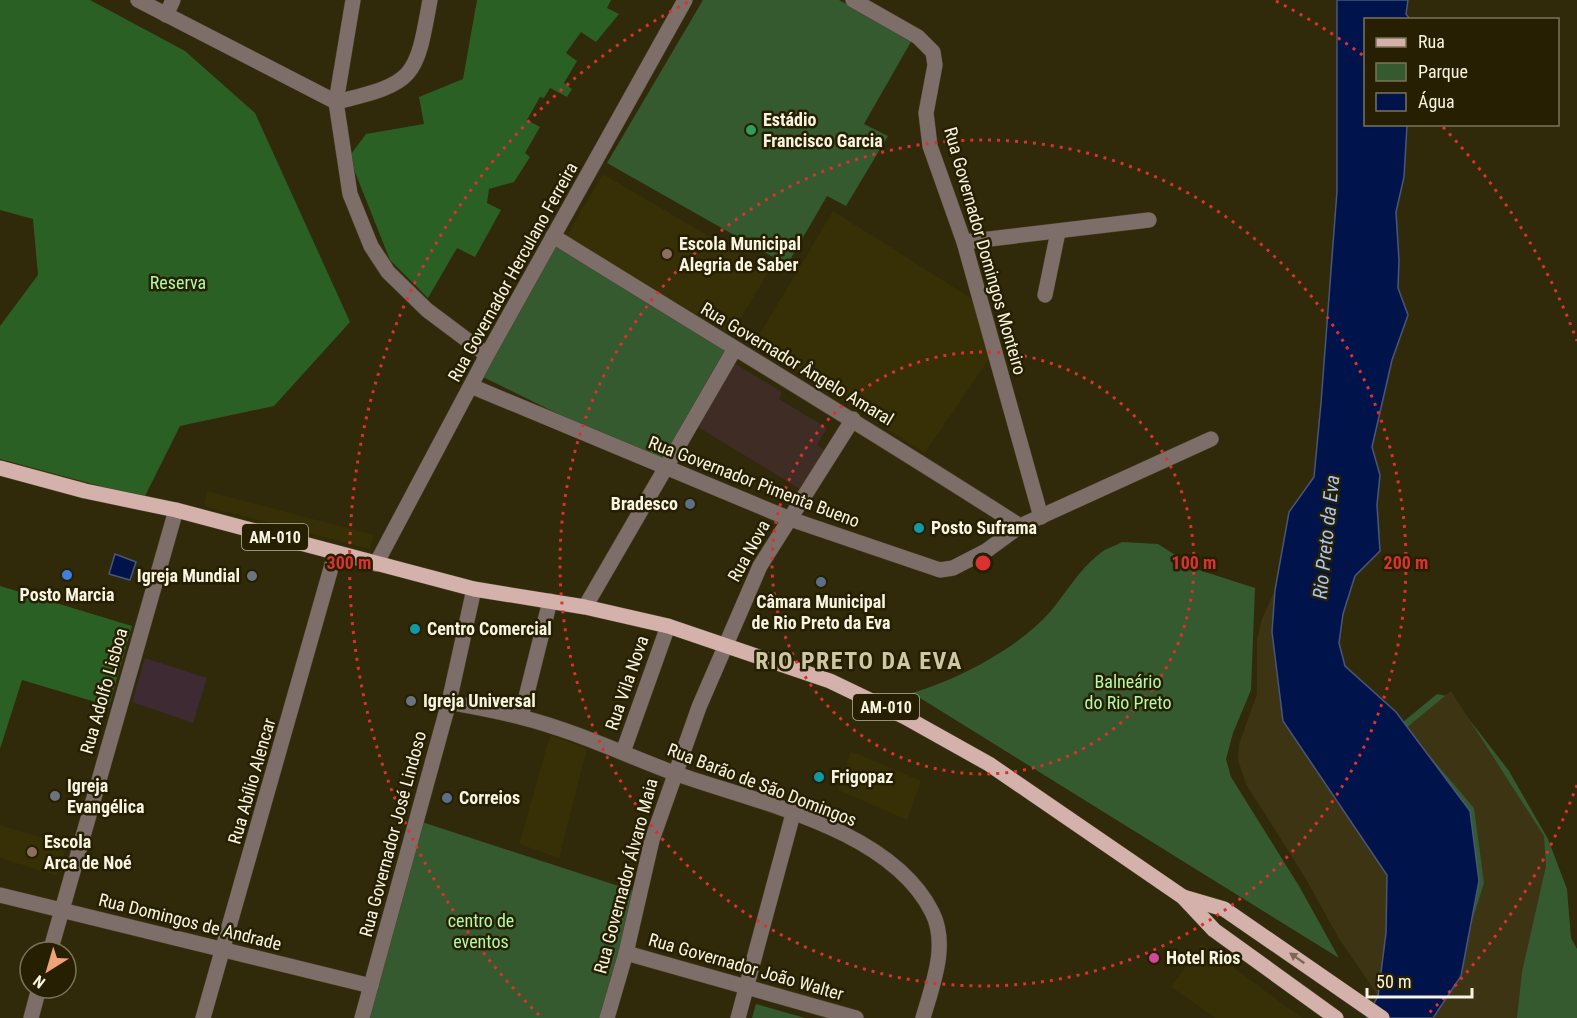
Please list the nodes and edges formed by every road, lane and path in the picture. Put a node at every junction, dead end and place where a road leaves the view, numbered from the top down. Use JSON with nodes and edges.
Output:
{"nodes":[{"id":1,"x":138,"y":0,"type":"edge"},
{"id":2,"x":173,"y":0,"type":"edge"},
{"id":3,"x":353,"y":0,"type":"edge"},
{"id":4,"x":430,"y":0,"type":"edge"},
{"id":5,"x":685,"y":0,"type":"edge"},
{"id":6,"x":853,"y":0,"type":"edge"},
{"id":7,"x":166,"y":15,"type":"junction"},
{"id":8,"x":336,"y":102,"type":"junction"},
{"id":9,"x":1149,"y":220,"type":"dead end"},
{"id":10,"x":1058,"y":232,"type":"junction"},
{"id":11,"x":553,"y":236,"type":"junction"},
{"id":12,"x":964,"y":242,"type":"junction"},
{"id":13,"x":1046,"y":295,"type":"dead end"},
{"id":14,"x":734,"y":350,"type":"junction"},
{"id":15,"x":487,"y":355,"type":"junction"},
{"id":16,"x":471,"y":386,"type":"junction"},
{"id":17,"x":853,"y":419,"type":"junction"},
{"id":18,"x":1211,"y":439,"type":"dead end"},
{"id":19,"x":0,"y":468,"type":"edge"},
{"id":20,"x":665,"y":469,"type":"junction"},
{"id":21,"x":176,"y":510,"type":"junction"},
{"id":22,"x":1041,"y":517,"type":"junction"},
{"id":23,"x":790,"y":519,"type":"junction"},
{"id":24,"x":1020,"y":526,"type":"junction"},
{"id":25,"x":335,"y":554,"type":"junction"},
{"id":26,"x":376,"y":564,"type":"junction"},
{"id":27,"x":474,"y":589,"type":"junction"},
{"id":28,"x":550,"y":601,"type":"junction"},
{"id":29,"x":585,"y":607,"type":"junction"},
{"id":30,"x":668,"y":626,"type":"junction"},
{"id":31,"x":726,"y":646,"type":"junction"},
{"id":32,"x":449,"y":702,"type":"junction"},
{"id":33,"x":521,"y":717,"type":"junction"},
{"id":34,"x":623,"y":752,"type":"junction"},
{"id":35,"x":674,"y":773,"type":"junction"},
{"id":36,"x":793,"y":814,"type":"junction"},
{"id":37,"x":0,"y":895,"type":"edge"},
{"id":38,"x":1183,"y":897,"type":"junction"},
{"id":39,"x":63,"y":909,"type":"junction"},
{"id":40,"x":54,"y":940,"type":"edge"},
{"id":41,"x":223,"y":952,"type":"junction"},
{"id":42,"x":626,"y":953,"type":"junction"},
{"id":43,"x":371,"y":986,"type":"junction"},
{"id":44,"x":746,"y":986,"type":"junction"},
{"id":45,"x":36,"y":1000,"type":"edge"},
{"id":46,"x":1333,"y":1016,"type":"edge"},
{"id":47,"x":31,"y":1018,"type":"edge"},
{"id":48,"x":203,"y":1018,"type":"edge"},
{"id":49,"x":362,"y":1018,"type":"edge"},
{"id":50,"x":607,"y":1018,"type":"edge"},
{"id":51,"x":738,"y":1018,"type":"edge"},
{"id":52,"x":856,"y":1018,"type":"edge"},
{"id":53,"x":923,"y":1018,"type":"edge"},
{"id":54,"x":1382,"y":1018,"type":"edge"}],
"edges":[{"from":1,"to":7,"type":"street"},
{"from":2,"to":7,"type":"street"},
{"from":3,"to":8,"type":"street"},
{"from":4,"to":8,"type":"street"},
{"from":5,"to":11,"type":"street","name":"Rua Governador Herculano Ferreira"},
{"from":6,"to":12,"type":"street","name":"Rua Governador Domingos Monteiro"},
{"from":7,"to":8,"type":"street"},
{"from":8,"to":15,"type":"street"},
{"from":9,"to":10,"type":"street"},
{"from":10,"to":12,"type":"street"},
{"from":10,"to":13,"type":"street"},
{"from":11,"to":14,"type":"street","name":"Rua Governador Ângelo Amaral"},
{"from":11,"to":15,"type":"street","name":"Rua Governador Herculano Ferreira"},
{"from":12,"to":22,"type":"street","name":"Rua Governador Domingos Monteiro"},
{"from":14,"to":17,"type":"street","name":"Rua Governador Ângelo Amaral"},
{"from":14,"to":20,"type":"street"},
{"from":15,"to":16,"type":"street","name":"Rua Governador Herculano Ferreira"},
{"from":16,"to":20,"type":"street","name":"Rua Governador Pimenta Bueno"},
{"from":16,"to":26,"type":"street","name":"Rua Governador Herculano Ferreira"},
{"from":17,"to":23,"type":"street","name":"Rua Nova"},
{"from":17,"to":24,"type":"street","name":"Rua Governador Ângelo Amaral"},
{"from":18,"to":22,"type":"street","name":"Rua Governador Pimenta Bueno"},
{"from":19,"to":21,"type":"main road","number":"AM-010"},
{"from":20,"to":23,"type":"street","name":"Rua Governador Pimenta Bueno"},
{"from":20,"to":29,"type":"street"},
{"from":21,"to":25,"type":"main road","number":"AM-010"},
{"from":21,"to":39,"type":"street","name":"Rua Adolfo Lisboa"},
{"from":22,"to":24,"type":"street","name":"Rua Governador Pimenta Bueno"},
{"from":23,"to":24,"type":"street","name":"Rua Governador Pimenta Bueno"},
{"from":23,"to":31,"type":"street","name":"Rua Nova"},
{"from":25,"to":26,"type":"main road","number":"AM-010"},
{"from":25,"to":41,"type":"street","name":"Rua Abílio Alencar"},
{"from":26,"to":27,"type":"main road","number":"AM-010"},
{"from":27,"to":28,"type":"main road","number":"AM-010"},
{"from":27,"to":32,"type":"street","name":"Rua Governador José Lindoso"},
{"from":28,"to":29,"type":"main road","number":"AM-010"},
{"from":28,"to":33,"type":"street"},
{"from":29,"to":30,"type":"main road","number":"AM-010"},
{"from":30,"to":31,"type":"main road","number":"AM-010"},
{"from":30,"to":34,"type":"street","name":"Rua Vila Nova"},
{"from":31,"to":35,"type":"street","name":"Rua Governador Álvaro Maia"},
{"from":31,"to":38,"type":"main road","number":"AM-010"},
{"from":32,"to":33,"type":"street","name":"Rua Barão de São Domingos"},
{"from":32,"to":43,"type":"street","name":"Rua Governador José Lindoso"},
{"from":33,"to":34,"type":"street","name":"Rua Barão de São Domingos"},
{"from":34,"to":35,"type":"street","name":"Rua Barão de São Domingos"},
{"from":35,"to":36,"type":"street","name":"Rua Barão de São Domingos"},
{"from":35,"to":42,"type":"street","name":"Rua Governador Álvaro Maia"},
{"from":36,"to":44,"type":"street"},
{"from":36,"to":53,"type":"street","name":"Rua Barão de São Domingos"},
{"from":37,"to":39,"type":"street","name":"Rua Domingos de Andrade"},
{"from":38,"to":46,"type":"main road","number":"AM-010"},
{"from":54,"to":38,"type":"main road","number":"AM-010","one_way":true},
{"from":39,"to":40,"type":"street","name":"Rua Adolfo Lisboa"},
{"from":39,"to":41,"type":"street","name":"Rua Domingos de Andrade"},
{"from":41,"to":43,"type":"street","name":"Rua Domingos de Andrade"},
{"from":41,"to":48,"type":"street","name":"Rua Abílio Alencar"},
{"from":42,"to":44,"type":"street","name":"Rua Governador João Walter"},
{"from":42,"to":50,"type":"street","name":"Rua Governador Álvaro Maia"},
{"from":43,"to":49,"type":"street","name":"Rua Governador José Lindoso"},
{"from":44,"to":51,"type":"street"},
{"from":44,"to":52,"type":"street","name":"Rua Governador João Walter"},
{"from":45,"to":47,"type":"street"}]}
